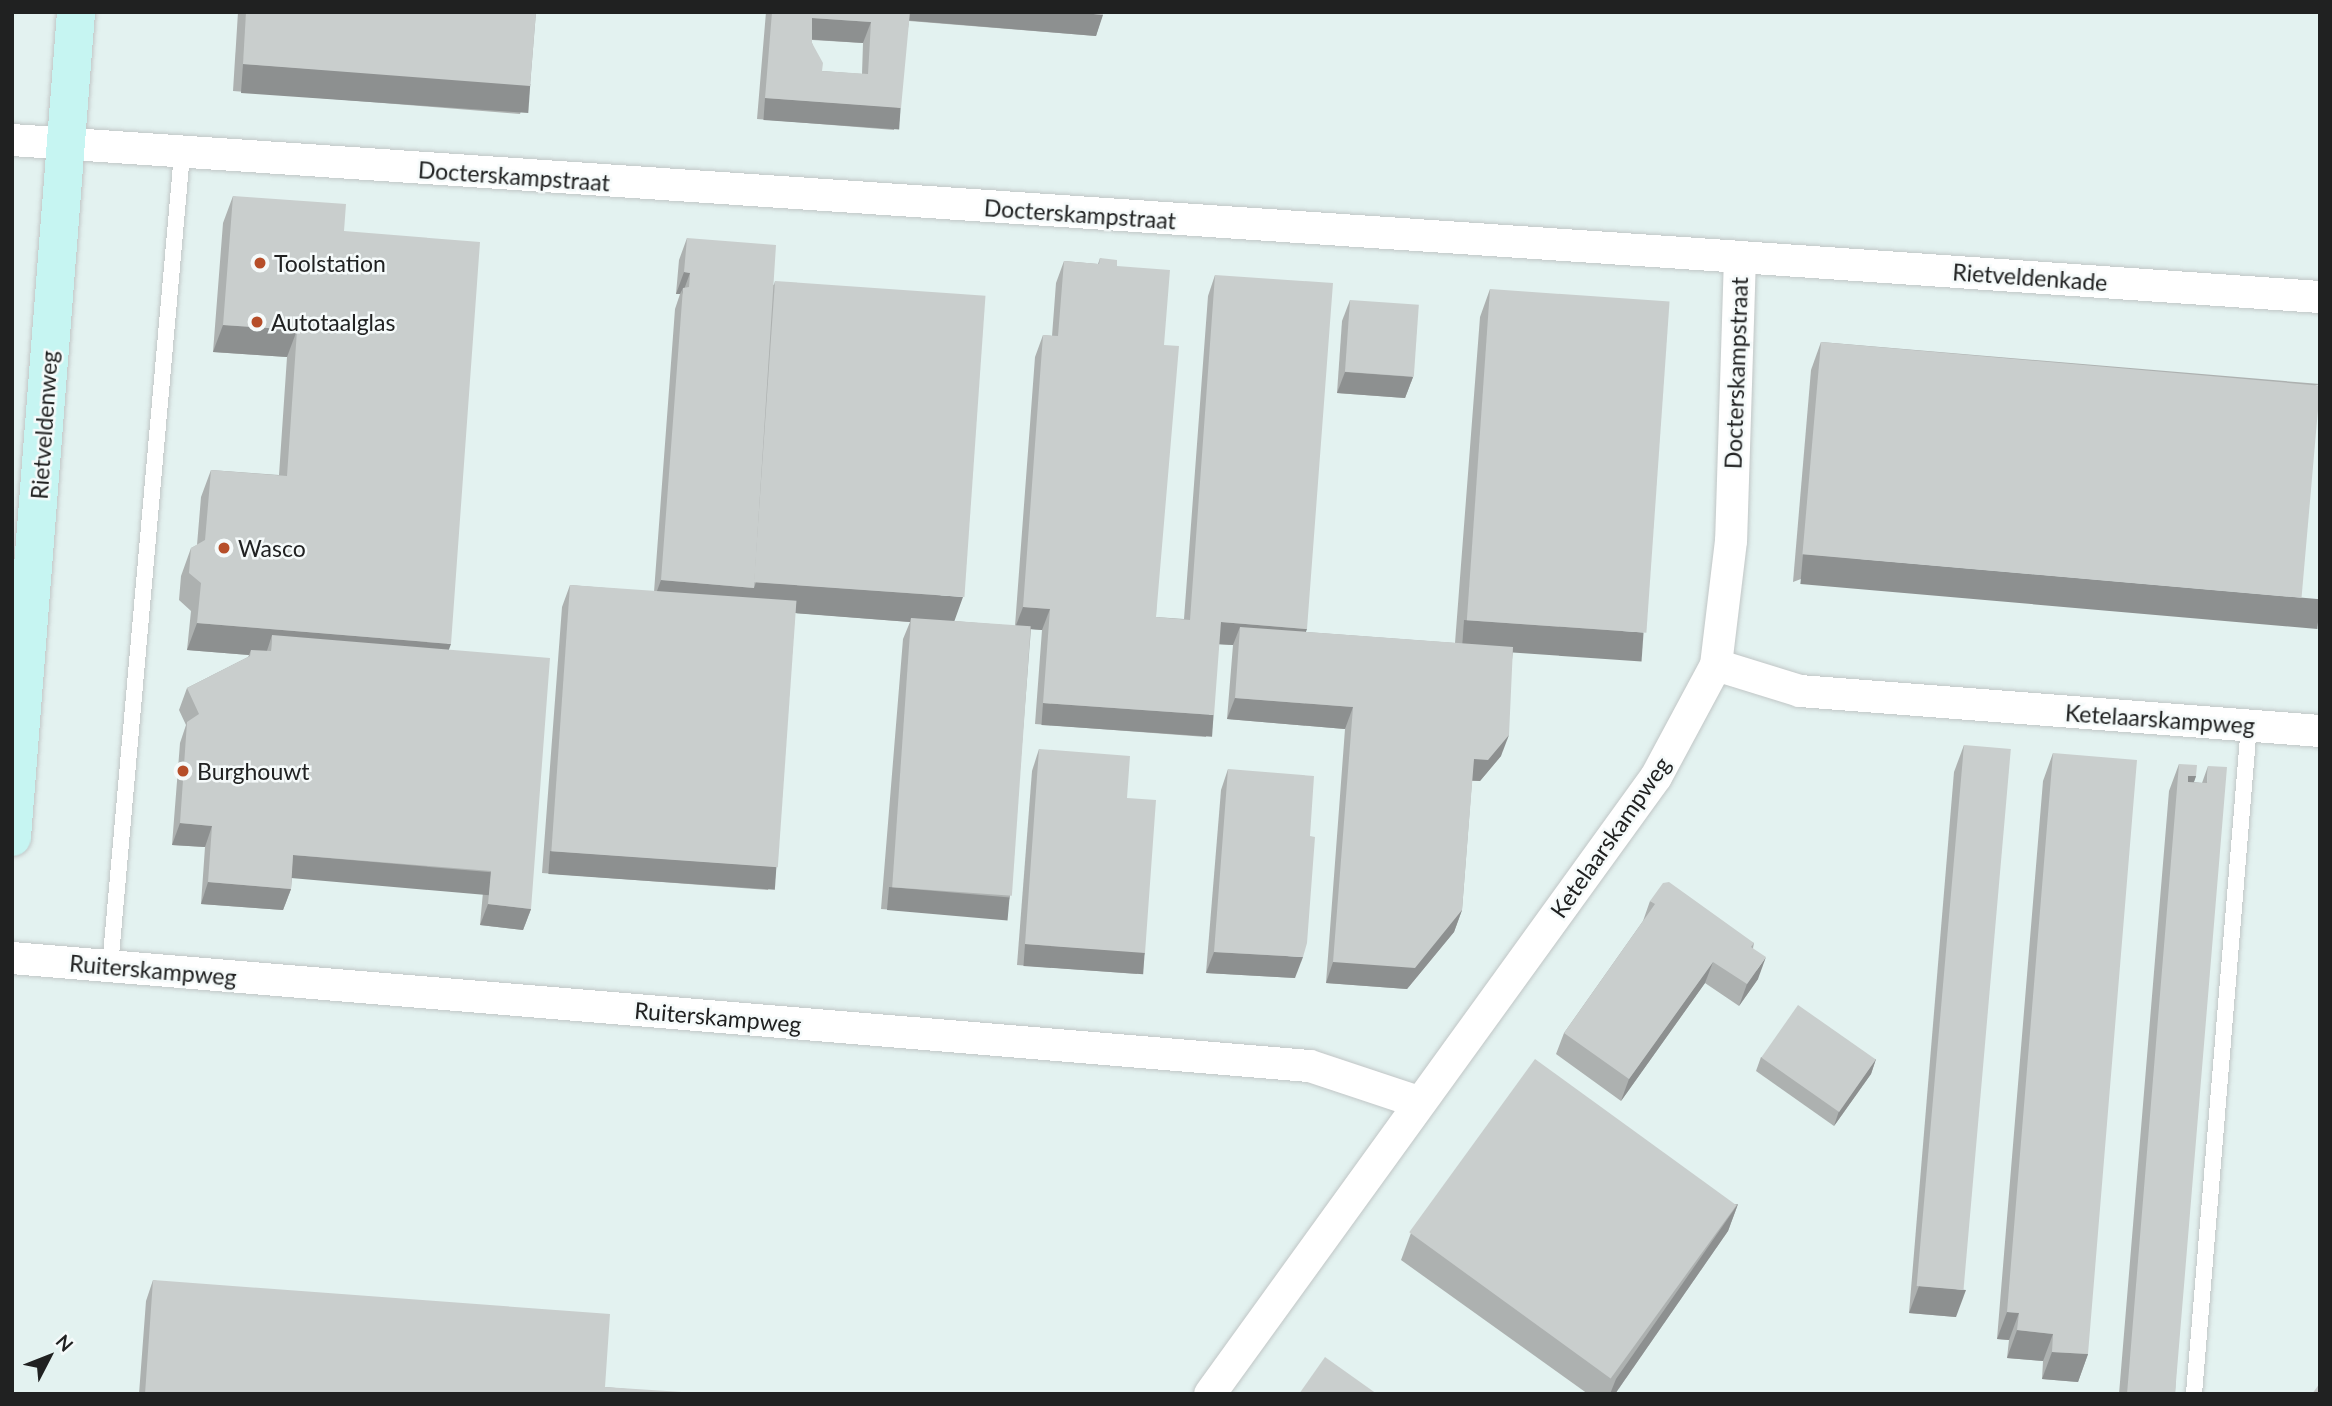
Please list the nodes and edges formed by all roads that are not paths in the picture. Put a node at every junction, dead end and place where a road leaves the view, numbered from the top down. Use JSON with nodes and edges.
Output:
{"nodes":[{"id":1,"x":76,"y":12,"type":"edge"},
{"id":2,"x":12,"y":140,"type":"edge"},
{"id":3,"x":65,"y":146,"type":"junction"},
{"id":4,"x":182,"y":154,"type":"junction"},
{"id":5,"x":1740,"y":257,"type":"junction"},
{"id":6,"x":2320,"y":297,"type":"edge"},
{"id":7,"x":25,"y":496,"type":"edge"},
{"id":8,"x":1716,"y":665,"type":"junction"},
{"id":9,"x":2249,"y":725,"type":"junction"},
{"id":10,"x":2320,"y":731,"type":"edge"},
{"id":11,"x":12,"y":837,"type":"edge"},
{"id":12,"x":12,"y":958,"type":"edge"},
{"id":13,"x":110,"y":967,"type":"junction"},
{"id":14,"x":1418,"y":1102,"type":"junction"},
{"id":15,"x":1210,"y":1394,"type":"edge"},
{"id":16,"x":2193,"y":1394,"type":"edge"}],
"edges":[{"from":1,"to":3,"type":"main road","name":"Rietveldenweg"},
{"from":2,"to":3,"type":"street","name":"Docterskampstraat"},
{"from":3,"to":4,"type":"street","name":"Docterskampstraat"},
{"from":3,"to":7,"type":"main road","name":"Rietveldenweg"},
{"from":4,"to":5,"type":"street","name":"Docterskampstraat"},
{"from":4,"to":13,"type":"lane"},
{"from":5,"to":6,"type":"street","name":"Rietveldenkade"},
{"from":5,"to":8,"type":"street","name":"Docterskampstraat"},
{"from":7,"to":11,"type":"main road","name":"Rietveldenweg"},
{"from":8,"to":9,"type":"street","name":"Ketelaarskampweg"},
{"from":8,"to":14,"type":"street","name":"Ketelaarskampweg"},
{"from":9,"to":10,"type":"street","name":"Ketelaarskampweg"},
{"from":9,"to":16,"type":"lane"},
{"from":12,"to":13,"type":"street","name":"Ruiterskampweg"},
{"from":13,"to":14,"type":"street","name":"Ruiterskampweg"},
{"from":14,"to":15,"type":"street","name":"Ketelaarskampweg"}]}
